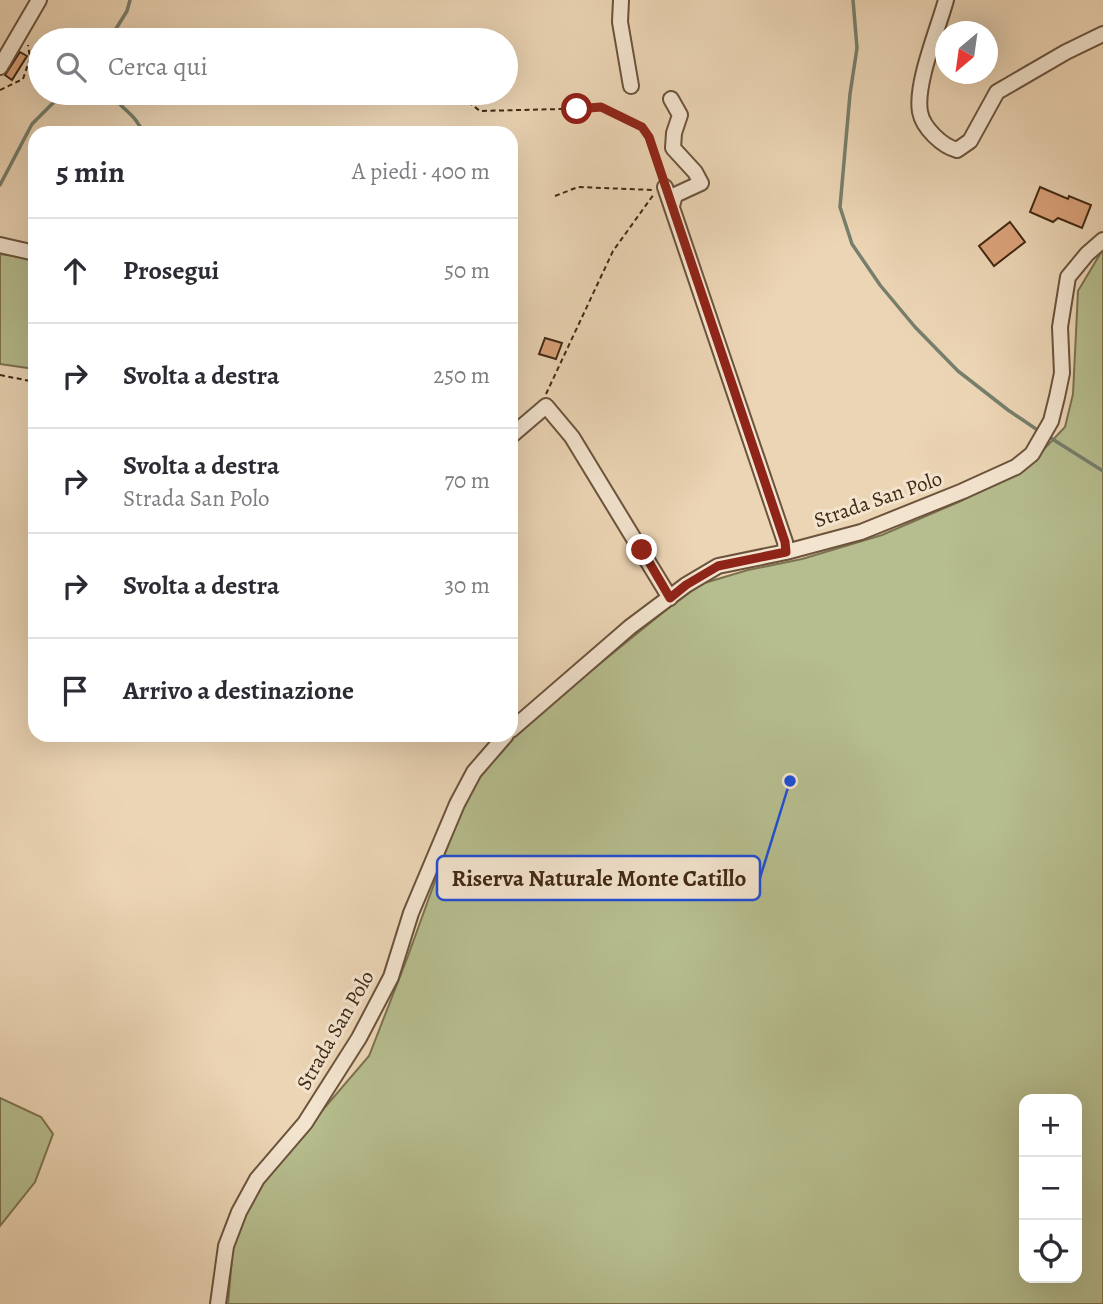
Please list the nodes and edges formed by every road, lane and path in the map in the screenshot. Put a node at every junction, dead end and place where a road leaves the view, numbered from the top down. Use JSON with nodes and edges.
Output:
{"nodes":[{"id":1,"x":39,"y":0,"type":"edge"},
{"id":2,"x":621,"y":0,"type":"edge"},
{"id":3,"x":946,"y":0,"type":"edge"},
{"id":4,"x":1103,"y":34,"type":"edge"},
{"id":5,"x":19,"y":35,"type":"junction"},
{"id":6,"x":28,"y":45,"type":"edge"},
{"id":7,"x":28,"y":65,"type":"edge"},
{"id":8,"x":0,"y":67,"type":"edge"},
{"id":9,"x":631,"y":86,"type":"dead end"},
{"id":10,"x":0,"y":90,"type":"edge"},
{"id":11,"x":671,"y":99,"type":"dead end"},
{"id":12,"x":472,"y":105,"type":"edge"},
{"id":13,"x":665,"y":187,"type":"joint"},
{"id":14,"x":555,"y":196,"type":"dead end"},
{"id":15,"x":672,"y":206,"type":"junction"},
{"id":16,"x":1103,"y":240,"type":"edge"},
{"id":17,"x":0,"y":245,"type":"edge"},
{"id":18,"x":28,"y":251,"type":"edge"},
{"id":19,"x":0,"y":375,"type":"edge"},
{"id":20,"x":28,"y":381,"type":"edge"},
{"id":21,"x":547,"y":406,"type":"junction"},
{"id":22,"x":518,"y":430,"type":"edge"},
{"id":23,"x":786,"y":552,"type":"junction"},
{"id":24,"x":670,"y":598,"type":"junction"},
{"id":25,"x":518,"y":724,"type":"edge"},
{"id":26,"x":500,"y":742,"type":"edge"},
{"id":27,"x":218,"y":1304,"type":"edge"}],
"edges":[{"from":1,"to":5,"type":"street"},
{"from":2,"to":9,"type":"street"},
{"from":3,"to":4,"type":"street"},
{"from":5,"to":6,"type":"path"},
{"from":5,"to":8,"type":"street"},
{"from":7,"to":10,"type":"path"},
{"from":11,"to":15,"type":"street"},
{"from":12,"to":13,"type":"path"},
{"from":13,"to":15,"type":"street"},
{"from":14,"to":21,"type":"path"},
{"from":15,"to":23,"type":"street"},
{"from":16,"to":23,"type":"street","name":"Strada San Polo"},
{"from":17,"to":18,"type":"street"},
{"from":19,"to":20,"type":"path"},
{"from":21,"to":22,"type":"street"},
{"from":21,"to":24,"type":"street"},
{"from":23,"to":24,"type":"street","name":"Strada San Polo"},
{"from":24,"to":25,"type":"street","name":"Strada San Polo"},
{"from":26,"to":27,"type":"street","name":"Strada San Polo"}]}
